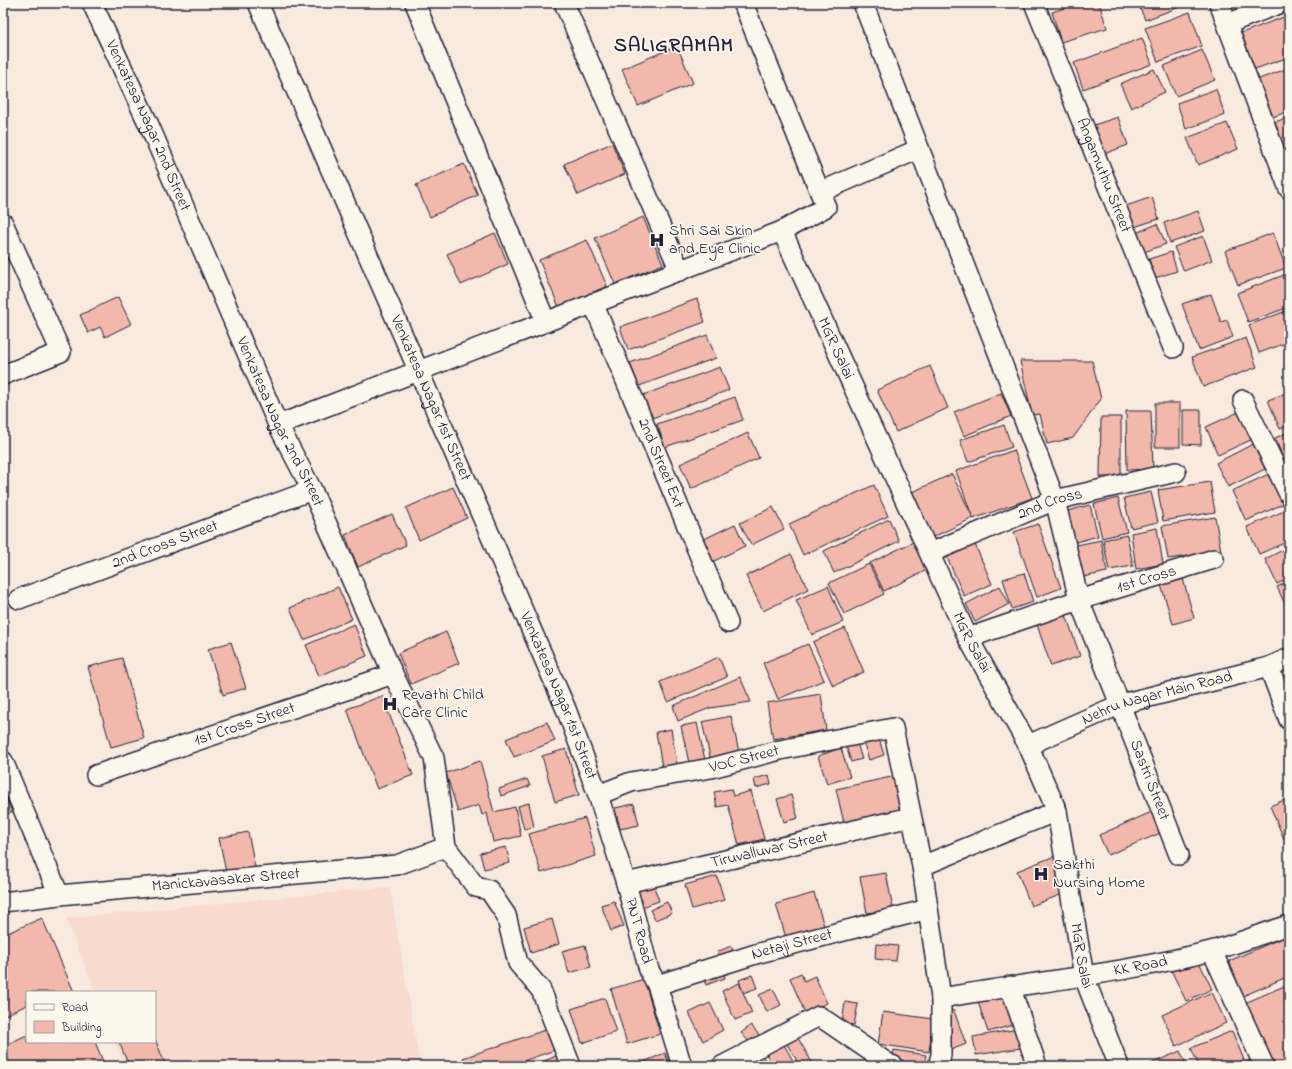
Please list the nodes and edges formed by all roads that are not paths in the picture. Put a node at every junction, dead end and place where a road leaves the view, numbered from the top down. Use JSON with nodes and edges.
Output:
{"nodes":[{"id":1,"x":92,"y":3,"type":"edge"},
{"id":2,"x":258,"y":3,"type":"edge"},
{"id":3,"x":415,"y":3,"type":"edge"},
{"id":4,"x":564,"y":3,"type":"edge"},
{"id":5,"x":743,"y":3,"type":"edge"},
{"id":6,"x":863,"y":3,"type":"edge"},
{"id":7,"x":1034,"y":3,"type":"edge"},
{"id":8,"x":1219,"y":3,"type":"edge"},
{"id":9,"x":1281,"y":3,"type":"edge"},
{"id":10,"x":1227,"y":24,"type":"junction"},
{"id":11,"x":919,"y":148,"type":"junction"},
{"id":12,"x":1289,"y":189,"type":"edge"},
{"id":13,"x":820,"y":192,"type":"junction"},
{"id":14,"x":3,"y":223,"type":"edge"},
{"id":15,"x":782,"y":231,"type":"junction"},
{"id":16,"x":680,"y":271,"type":"junction"},
{"id":17,"x":593,"y":304,"type":"junction"},
{"id":18,"x":545,"y":320,"type":"junction"},
{"id":19,"x":1173,"y":348,"type":"dead end"},
{"id":20,"x":418,"y":370,"type":"junction"},
{"id":21,"x":3,"y":375,"type":"edge"},
{"id":22,"x":1243,"y":400,"type":"dead end"},
{"id":23,"x":278,"y":425,"type":"junction"},
{"id":24,"x":1176,"y":472,"type":"dead end"},
{"id":25,"x":312,"y":490,"type":"junction"},
{"id":26,"x":1289,"y":494,"type":"edge"},
{"id":27,"x":1055,"y":500,"type":"junction"},
{"id":28,"x":930,"y":553,"type":"junction"},
{"id":29,"x":1214,"y":559,"type":"dead end"},
{"id":30,"x":19,"y":599,"type":"dead end"},
{"id":31,"x":1079,"y":600,"type":"junction"},
{"id":32,"x":728,"y":623,"type":"dead end"},
{"id":33,"x":968,"y":638,"type":"junction"},
{"id":34,"x":1289,"y":658,"type":"edge"},
{"id":35,"x":1269,"y":667,"type":"junction"},
{"id":36,"x":393,"y":674,"type":"junction"},
{"id":37,"x":1121,"y":704,"type":"junction"},
{"id":38,"x":1289,"y":720,"type":"edge"},
{"id":39,"x":1028,"y":745,"type":"junction"},
{"id":40,"x":3,"y":761,"type":"edge"},
{"id":41,"x":96,"y":775,"type":"dead end"},
{"id":42,"x":598,"y":795,"type":"junction"},
{"id":43,"x":1057,"y":811,"type":"junction"},
{"id":44,"x":911,"y":817,"type":"junction"},
{"id":45,"x":446,"y":847,"type":"junction"},
{"id":46,"x":1179,"y":855,"type":"dead end"},
{"id":47,"x":922,"y":866,"type":"junction"},
{"id":48,"x":626,"y":882,"type":"junction"},
{"id":49,"x":59,"y":895,"type":"junction"},
{"id":50,"x":3,"y":902,"type":"edge"},
{"id":51,"x":928,"y":909,"type":"junction"},
{"id":52,"x":1289,"y":924,"type":"edge"},
{"id":53,"x":1212,"y":951,"type":"junction"},
{"id":54,"x":1084,"y":977,"type":"junction"},
{"id":55,"x":657,"y":985,"type":"junction"},
{"id":56,"x":1010,"y":986,"type":"junction"},
{"id":57,"x":941,"y":998,"type":"junction"},
{"id":58,"x":571,"y":1066,"type":"edge"},
{"id":59,"x":682,"y":1066,"type":"edge"},
{"id":60,"x":722,"y":1066,"type":"edge"},
{"id":61,"x":894,"y":1066,"type":"edge"},
{"id":62,"x":938,"y":1066,"type":"edge"},
{"id":63,"x":1037,"y":1066,"type":"edge"},
{"id":64,"x":1119,"y":1066,"type":"edge"},
{"id":65,"x":1264,"y":1066,"type":"edge"}],
"edges":[{"from":1,"to":23,"type":"street","name":"Venkatesa Nagar 2nd Street"},
{"from":2,"to":20,"type":"street","name":"Venkatesa Nagar 1st Street"},
{"from":3,"to":18,"type":"street"},
{"from":4,"to":16,"type":"street"},
{"from":5,"to":13,"type":"street"},
{"from":6,"to":11,"type":"street","name":"Sastri Street"},
{"from":7,"to":19,"type":"street","name":"Angamuthu Street"},
{"from":8,"to":10,"type":"street"},
{"from":9,"to":10,"type":"street"},
{"from":10,"to":12,"type":"street"},
{"from":11,"to":13,"type":"street"},
{"from":11,"to":27,"type":"street","name":"Sastri Street"},
{"from":13,"to":15,"type":"street"},
{"from":14,"to":21,"type":"street"},
{"from":15,"to":16,"type":"street"},
{"from":15,"to":28,"type":"street","name":"MGR Salai"},
{"from":16,"to":17,"type":"street"},
{"from":17,"to":18,"type":"street"},
{"from":17,"to":32,"type":"street","name":"2nd Street Ext"},
{"from":18,"to":20,"type":"street"},
{"from":20,"to":23,"type":"street"},
{"from":20,"to":42,"type":"street","name":"Venkatesa Nagar 1st Street"},
{"from":22,"to":26,"type":"street"},
{"from":23,"to":25,"type":"street","name":"Venkatesa Nagar 2nd Street"},
{"from":24,"to":27,"type":"street","name":"2nd Cross"},
{"from":25,"to":30,"type":"street","name":"2nd Cross Street"},
{"from":25,"to":36,"type":"street","name":"Venkatesa Nagar 2nd Street"},
{"from":27,"to":28,"type":"street","name":"2nd Cross"},
{"from":27,"to":31,"type":"street","name":"Sastri Street"},
{"from":28,"to":33,"type":"street","name":"MGR Salai"},
{"from":29,"to":31,"type":"street","name":"1st Cross"},
{"from":31,"to":33,"type":"street","name":"1st Cross"},
{"from":31,"to":37,"type":"street","name":"Sastri Street"},
{"from":33,"to":39,"type":"street","name":"MGR Salai"},
{"from":34,"to":35,"type":"street","name":"Nehru Nagar Main Road"},
{"from":35,"to":37,"type":"street","name":"Nehru Nagar Main Road"},
{"from":35,"to":38,"type":"street"},
{"from":36,"to":41,"type":"street","name":"1st Cross Street"},
{"from":36,"to":45,"type":"street","name":"Venkatesa Nagar 2nd Street"},
{"from":37,"to":39,"type":"street","name":"Nehru Nagar Main Road"},
{"from":37,"to":46,"type":"street","name":"Sastri Street"},
{"from":39,"to":43,"type":"street","name":"MGR Salai"},
{"from":40,"to":49,"type":"street"},
{"from":42,"to":44,"type":"street","name":"VOC Street"},
{"from":42,"to":48,"type":"street","name":"PNT Road"},
{"from":43,"to":47,"type":"street"},
{"from":43,"to":54,"type":"street","name":"MGR Salai"},
{"from":44,"to":47,"type":"street"},
{"from":44,"to":48,"type":"street","name":"Tiruvalluvar Street"},
{"from":45,"to":49,"type":"street","name":"Manickavasakar Street"},
{"from":45,"to":58,"type":"street"},
{"from":47,"to":51,"type":"street"},
{"from":48,"to":55,"type":"street","name":"PNT Road"},
{"from":49,"to":50,"type":"street","name":"Manickavasakar Street"},
{"from":51,"to":55,"type":"street","name":"Netaji Street"},
{"from":51,"to":57,"type":"street"},
{"from":52,"to":53,"type":"street","name":"KK Road"},
{"from":53,"to":54,"type":"street","name":"KK Road"},
{"from":53,"to":65,"type":"street"},
{"from":54,"to":56,"type":"street","name":"KK Road"},
{"from":54,"to":64,"type":"street","name":"MGR Salai"},
{"from":55,"to":59,"type":"street","name":"PNT Road"},
{"from":56,"to":57,"type":"street","name":"KK Road"},
{"from":56,"to":63,"type":"street"},
{"from":57,"to":62,"type":"street"},
{"from":60,"to":61,"type":"street"}]}
